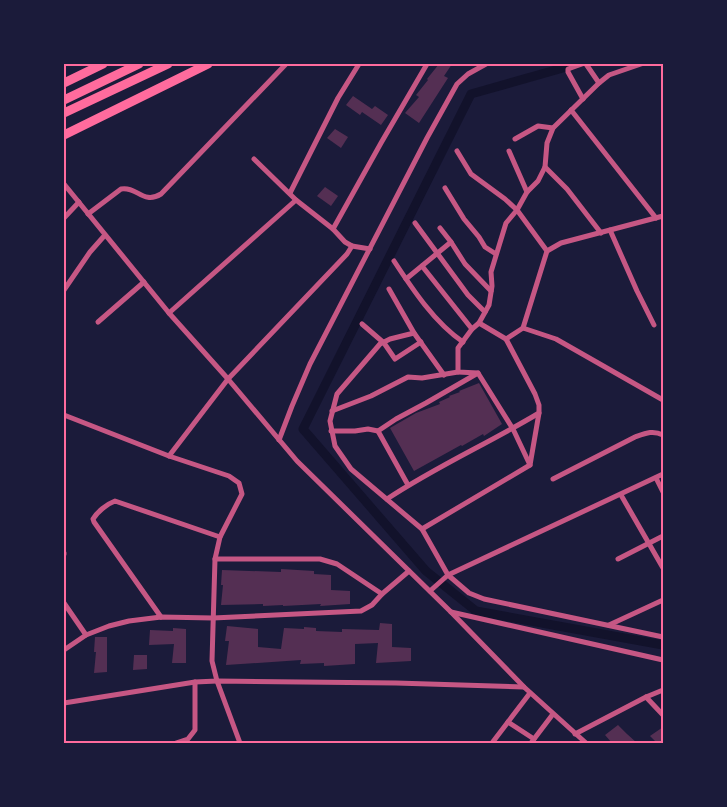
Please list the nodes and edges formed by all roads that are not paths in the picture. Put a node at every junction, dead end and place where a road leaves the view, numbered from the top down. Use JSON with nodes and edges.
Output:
{"nodes":[{"id":1,"x":103,"y":64,"type":"edge"},
{"id":2,"x":139,"y":64,"type":"edge"},
{"id":3,"x":168,"y":64,"type":"edge"},
{"id":4,"x":208,"y":64,"type":"edge"},
{"id":5,"x":286,"y":64,"type":"edge"},
{"id":6,"x":359,"y":64,"type":"edge"},
{"id":7,"x":427,"y":64,"type":"edge"},
{"id":8,"x":486,"y":64,"type":"edge"},
{"id":9,"x":582,"y":64,"type":"edge"},
{"id":10,"x":586,"y":64,"type":"edge"},
{"id":11,"x":641,"y":64,"type":"edge"},
{"id":12,"x":64,"y":83,"type":"edge"},
{"id":13,"x":598,"y":83,"type":"junction"},
{"id":14,"x":583,"y":99,"type":"junction"},
{"id":15,"x":64,"y":100,"type":"edge"},
{"id":16,"x":571,"y":110,"type":"junction"},
{"id":17,"x":64,"y":113,"type":"edge"},
{"id":18,"x":553,"y":128,"type":"junction"},
{"id":19,"x":64,"y":135,"type":"edge"},
{"id":20,"x":514,"y":139,"type":"dead end"},
{"id":21,"x":457,"y":151,"type":"dead end"},
{"id":22,"x":509,"y":151,"type":"dead end"},
{"id":23,"x":254,"y":159,"type":"dead end"},
{"id":24,"x":545,"y":168,"type":"junction"},
{"id":25,"x":64,"y":184,"type":"edge"},
{"id":26,"x":445,"y":188,"type":"dead end"},
{"id":27,"x":527,"y":192,"type":"junction"},
{"id":28,"x":290,"y":193,"type":"junction"},
{"id":29,"x":296,"y":200,"type":"junction"},
{"id":30,"x":79,"y":202,"type":"junction"},
{"id":31,"x":517,"y":210,"type":"junction"},
{"id":32,"x":88,"y":214,"type":"junction"},
{"id":33,"x":663,"y":216,"type":"edge"},
{"id":34,"x":64,"y":218,"type":"edge"},
{"id":35,"x":656,"y":218,"type":"junction"},
{"id":36,"x":415,"y":223,"type":"dead end"},
{"id":37,"x":440,"y":228,"type":"dead end"},
{"id":38,"x":333,"y":229,"type":"junction"},
{"id":39,"x":610,"y":230,"type":"junction"},
{"id":40,"x":601,"y":233,"type":"junction"},
{"id":41,"x":105,"y":235,"type":"junction"},
{"id":42,"x":451,"y":242,"type":"junction"},
{"id":43,"x":352,"y":246,"type":"junction"},
{"id":44,"x":370,"y":249,"type":"junction"},
{"id":45,"x":547,"y":251,"type":"junction"},
{"id":46,"x":438,"y":253,"type":"junction"},
{"id":47,"x":496,"y":254,"type":"junction"},
{"id":48,"x":394,"y":262,"type":"dead end"},
{"id":49,"x":422,"y":266,"type":"junction"},
{"id":50,"x":406,"y":279,"type":"junction"},
{"id":51,"x":144,"y":282,"type":"junction"},
{"id":52,"x":388,"y":289,"type":"dead end"},
{"id":53,"x":64,"y":290,"type":"edge"},
{"id":54,"x":491,"y":291,"type":"junction"},
{"id":55,"x":485,"y":312,"type":"junction"},
{"id":56,"x":169,"y":313,"type":"junction"},
{"id":57,"x":98,"y":322,"type":"dead end"},
{"id":58,"x":479,"y":322,"type":"junction"},
{"id":59,"x":362,"y":324,"type":"dead end"},
{"id":60,"x":654,"y":325,"type":"dead end"},
{"id":61,"x":523,"y":328,"type":"junction"},
{"id":62,"x":472,"y":330,"type":"junction"},
{"id":63,"x":414,"y":333,"type":"junction"},
{"id":64,"x":506,"y":339,"type":"junction"},
{"id":65,"x":421,"y":342,"type":"junction"},
{"id":66,"x":463,"y":342,"type":"junction"},
{"id":67,"x":384,"y":343,"type":"junction"},
{"id":68,"x":458,"y":372,"type":"junction"},
{"id":69,"x":478,"y":373,"type":"junction"},
{"id":70,"x":444,"y":375,"type":"junction"},
{"id":71,"x":228,"y":379,"type":"junction"},
{"id":72,"x":663,"y":400,"type":"edge"},
{"id":73,"x":332,"y":411,"type":"junction"},
{"id":74,"x":539,"y":413,"type":"junction"},
{"id":75,"x":64,"y":415,"type":"edge"},
{"id":76,"x":512,"y":429,"type":"junction"},
{"id":77,"x":331,"y":431,"type":"junction"},
{"id":78,"x":378,"y":431,"type":"junction"},
{"id":79,"x":663,"y":435,"type":"edge"},
{"id":80,"x":279,"y":440,"type":"junction"},
{"id":81,"x":168,"y":456,"type":"junction"},
{"id":82,"x":530,"y":464,"type":"junction"},
{"id":83,"x":663,"y":474,"type":"edge"},
{"id":84,"x":656,"y":478,"type":"junction"},
{"id":85,"x":553,"y":479,"type":"dead end"},
{"id":86,"x":408,"y":485,"type":"junction"},
{"id":87,"x":663,"y":492,"type":"edge"},
{"id":88,"x":621,"y":495,"type":"junction"},
{"id":89,"x":387,"y":499,"type":"junction"},
{"id":90,"x":422,"y":529,"type":"junction"},
{"id":91,"x":663,"y":536,"type":"edge"},
{"id":92,"x":220,"y":537,"type":"junction"},
{"id":93,"x":649,"y":543,"type":"junction"},
{"id":94,"x":215,"y":559,"type":"junction"},
{"id":95,"x":618,"y":559,"type":"dead end"},
{"id":96,"x":663,"y":568,"type":"edge"},
{"id":97,"x":409,"y":571,"type":"junction"},
{"id":98,"x":446,"y":577,"type":"junction"},
{"id":99,"x":431,"y":590,"type":"junction"},
{"id":100,"x":382,"y":594,"type":"junction"},
{"id":101,"x":663,"y":600,"type":"edge"},
{"id":102,"x":64,"y":603,"type":"edge"},
{"id":103,"x":451,"y":612,"type":"junction"},
{"id":104,"x":161,"y":618,"type":"junction"},
{"id":105,"x":213,"y":618,"type":"junction"},
{"id":106,"x":608,"y":625,"type":"junction"},
{"id":107,"x":86,"y":635,"type":"junction"},
{"id":108,"x":663,"y":637,"type":"edge"},
{"id":109,"x":64,"y":650,"type":"edge"},
{"id":110,"x":663,"y":660,"type":"edge"},
{"id":111,"x":217,"y":681,"type":"junction"},
{"id":112,"x":195,"y":682,"type":"junction"},
{"id":113,"x":524,"y":687,"type":"junction"},
{"id":114,"x":663,"y":690,"type":"edge"},
{"id":115,"x":530,"y":693,"type":"junction"},
{"id":116,"x":646,"y":698,"type":"junction"},
{"id":117,"x":64,"y":703,"type":"edge"},
{"id":118,"x":553,"y":714,"type":"junction"},
{"id":119,"x":663,"y":714,"type":"edge"},
{"id":120,"x":508,"y":722,"type":"junction"},
{"id":121,"x":575,"y":734,"type":"junction"},
{"id":122,"x":532,"y":741,"type":"edge"},
{"id":123,"x":176,"y":743,"type":"edge"},
{"id":124,"x":240,"y":743,"type":"edge"},
{"id":125,"x":492,"y":743,"type":"edge"},
{"id":126,"x":586,"y":743,"type":"edge"}],
"edges":[{"from":1,"to":12,"type":"highway"},
{"from":2,"to":15,"type":"highway"},
{"from":3,"to":17,"type":"highway"},
{"from":4,"to":19,"type":"highway"},
{"from":5,"to":32,"type":"street"},
{"from":6,"to":28,"type":"street"},
{"from":7,"to":38,"type":"street"},
{"from":8,"to":44,"type":"street"},
{"from":9,"to":14,"type":"street"},
{"from":10,"to":13,"type":"street"},
{"from":11,"to":13,"type":"street"},
{"from":13,"to":14,"type":"street"},
{"from":14,"to":16,"type":"street"},
{"from":16,"to":18,"type":"street"},
{"from":16,"to":35,"type":"street"},
{"from":18,"to":20,"type":"street"},
{"from":18,"to":24,"type":"street"},
{"from":21,"to":31,"type":"street"},
{"from":22,"to":27,"type":"street"},
{"from":23,"to":28,"type":"street"},
{"from":24,"to":27,"type":"street"},
{"from":24,"to":40,"type":"street"},
{"from":25,"to":30,"type":"street"},
{"from":26,"to":47,"type":"street"},
{"from":27,"to":31,"type":"street"},
{"from":28,"to":29,"type":"street"},
{"from":29,"to":38,"type":"street"},
{"from":29,"to":56,"type":"street"},
{"from":30,"to":32,"type":"street"},
{"from":30,"to":34,"type":"street"},
{"from":31,"to":45,"type":"street"},
{"from":31,"to":47,"type":"street"},
{"from":32,"to":41,"type":"street"},
{"from":33,"to":35,"type":"street"},
{"from":35,"to":39,"type":"street"},
{"from":36,"to":46,"type":"street"},
{"from":37,"to":42,"type":"street"},
{"from":38,"to":43,"type":"street"},
{"from":39,"to":40,"type":"street"},
{"from":39,"to":60,"type":"street"},
{"from":40,"to":45,"type":"street"},
{"from":41,"to":51,"type":"street"},
{"from":41,"to":53,"type":"street"},
{"from":42,"to":46,"type":"street"},
{"from":42,"to":54,"type":"street"},
{"from":43,"to":44,"type":"street"},
{"from":43,"to":71,"type":"street"},
{"from":44,"to":80,"type":"street"},
{"from":45,"to":61,"type":"street"},
{"from":46,"to":49,"type":"street"},
{"from":46,"to":55,"type":"street"},
{"from":47,"to":54,"type":"street"},
{"from":48,"to":50,"type":"street"},
{"from":49,"to":50,"type":"street"},
{"from":49,"to":62,"type":"street"},
{"from":50,"to":66,"type":"street"},
{"from":51,"to":56,"type":"street"},
{"from":51,"to":57,"type":"street"},
{"from":52,"to":63,"type":"street"},
{"from":54,"to":55,"type":"street"},
{"from":55,"to":58,"type":"street"},
{"from":56,"to":71,"type":"street"},
{"from":58,"to":62,"type":"street"},
{"from":58,"to":64,"type":"street"},
{"from":59,"to":67,"type":"street"},
{"from":61,"to":64,"type":"street"},
{"from":61,"to":72,"type":"street"},
{"from":62,"to":66,"type":"street"},
{"from":63,"to":65,"type":"street"},
{"from":63,"to":67,"type":"street"},
{"from":64,"to":74,"type":"street"},
{"from":65,"to":67,"type":"street"},
{"from":65,"to":70,"type":"street"},
{"from":66,"to":68,"type":"street"},
{"from":67,"to":73,"type":"street"},
{"from":68,"to":69,"type":"street"},
{"from":68,"to":70,"type":"street"},
{"from":69,"to":76,"type":"street"},
{"from":69,"to":78,"type":"street"},
{"from":70,"to":73,"type":"street"},
{"from":71,"to":80,"type":"street"},
{"from":71,"to":81,"type":"street"},
{"from":73,"to":77,"type":"street"},
{"from":74,"to":76,"type":"street"},
{"from":74,"to":82,"type":"street"},
{"from":75,"to":81,"type":"street"},
{"from":76,"to":82,"type":"street"},
{"from":76,"to":86,"type":"street"},
{"from":77,"to":78,"type":"street"},
{"from":77,"to":89,"type":"street"},
{"from":78,"to":86,"type":"street"},
{"from":79,"to":85,"type":"street"},
{"from":80,"to":97,"type":"street"},
{"from":81,"to":92,"type":"street"},
{"from":82,"to":90,"type":"street"},
{"from":83,"to":84,"type":"street"},
{"from":84,"to":87,"type":"street"},
{"from":84,"to":88,"type":"street"},
{"from":86,"to":89,"type":"street"},
{"from":88,"to":93,"type":"street"},
{"from":88,"to":98,"type":"street"},
{"from":89,"to":90,"type":"street"},
{"from":90,"to":98,"type":"street"},
{"from":91,"to":93,"type":"street"},
{"from":92,"to":94,"type":"street"},
{"from":92,"to":104,"type":"street"},
{"from":93,"to":95,"type":"street"},
{"from":93,"to":96,"type":"street"},
{"from":94,"to":100,"type":"street"},
{"from":94,"to":105,"type":"street"},
{"from":97,"to":99,"type":"street"},
{"from":97,"to":100,"type":"street"},
{"from":98,"to":99,"type":"street"},
{"from":98,"to":106,"type":"street"},
{"from":99,"to":103,"type":"street"},
{"from":100,"to":105,"type":"street"},
{"from":101,"to":106,"type":"street"},
{"from":102,"to":107,"type":"street"},
{"from":103,"to":110,"type":"street"},
{"from":103,"to":113,"type":"street"},
{"from":104,"to":105,"type":"street"},
{"from":104,"to":107,"type":"street"},
{"from":105,"to":111,"type":"street"},
{"from":106,"to":108,"type":"street"},
{"from":107,"to":109,"type":"street"},
{"from":111,"to":112,"type":"street"},
{"from":111,"to":113,"type":"street"},
{"from":111,"to":124,"type":"street"},
{"from":112,"to":117,"type":"street"},
{"from":112,"to":123,"type":"street"},
{"from":113,"to":115,"type":"street"},
{"from":114,"to":116,"type":"street"},
{"from":115,"to":118,"type":"street"},
{"from":115,"to":120,"type":"street"},
{"from":116,"to":119,"type":"street"},
{"from":116,"to":121,"type":"street"},
{"from":118,"to":121,"type":"street"},
{"from":118,"to":122,"type":"street"},
{"from":120,"to":122,"type":"street"},
{"from":120,"to":125,"type":"street"},
{"from":121,"to":126,"type":"street"}]}
